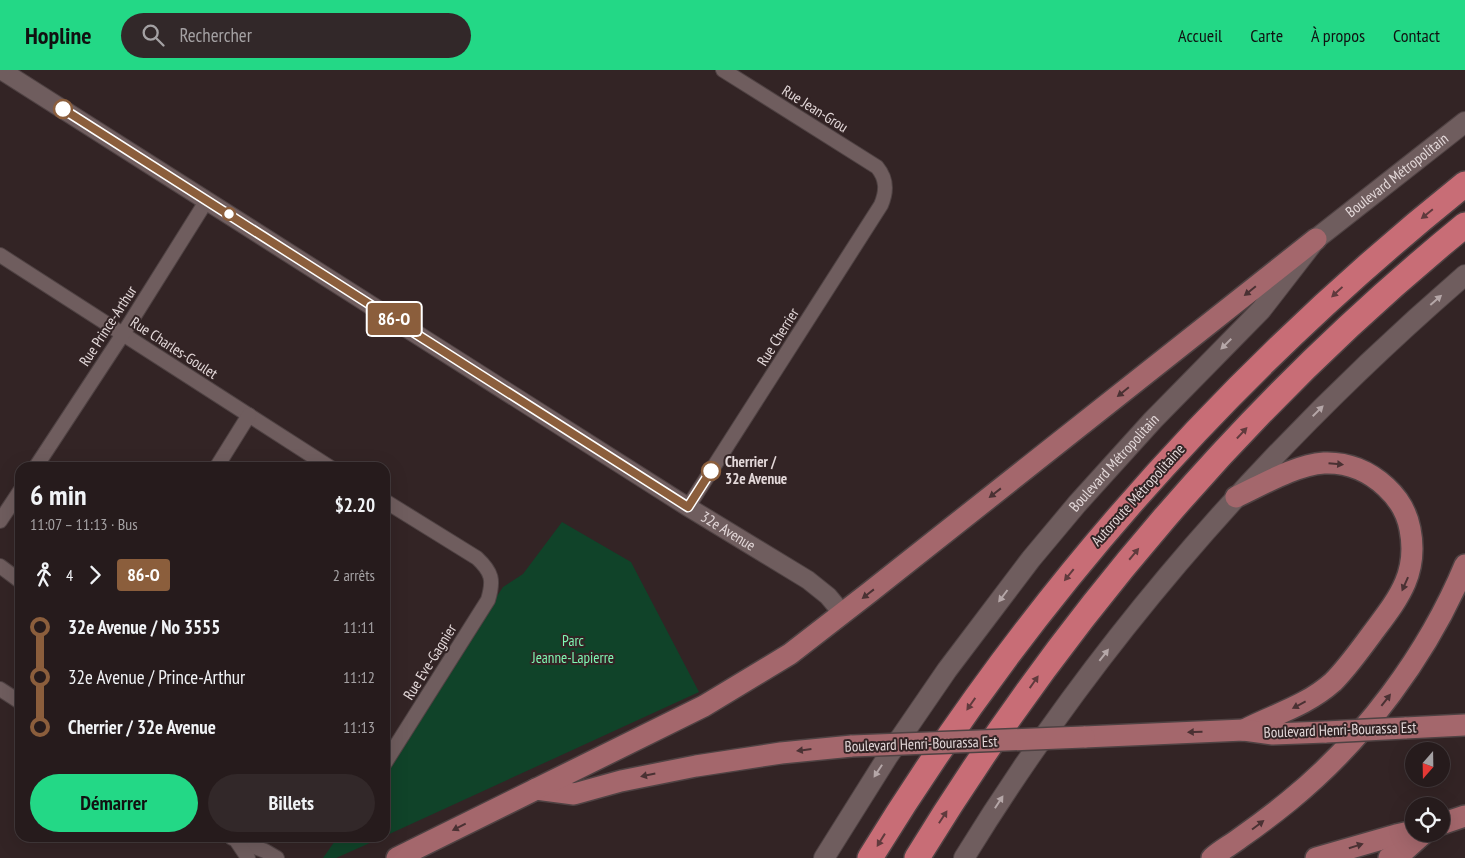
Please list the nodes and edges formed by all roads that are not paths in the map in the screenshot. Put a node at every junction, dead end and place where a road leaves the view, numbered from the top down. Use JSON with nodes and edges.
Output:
{"nodes":[{"id":1,"x":1,"y":70,"type":"edge"},
{"id":2,"x":722,"y":70,"type":"edge"},
{"id":3,"x":1465,"y":122,"type":"edge"},
{"id":4,"x":885,"y":180,"type":"joint"},
{"id":5,"x":1465,"y":184,"type":"edge"},
{"id":6,"x":207,"y":200,"type":"junction"},
{"id":7,"x":1465,"y":225,"type":"edge"},
{"id":8,"x":1316,"y":239,"type":"junction"},
{"id":9,"x":0,"y":255,"type":"edge"},
{"id":10,"x":1465,"y":275,"type":"edge"},
{"id":11,"x":123,"y":334,"type":"junction"},
{"id":12,"x":250,"y":416,"type":"junction"},
{"id":13,"x":39,"y":462,"type":"edge"},
{"id":14,"x":220,"y":462,"type":"edge"},
{"id":15,"x":322,"y":462,"type":"edge"},
{"id":16,"x":1236,"y":497,"type":"junction"},
{"id":17,"x":15,"y":498,"type":"edge"},
{"id":18,"x":390,"y":504,"type":"edge"},
{"id":19,"x":688,"y":507,"type":"junction"},
{"id":20,"x":0,"y":521,"type":"edge"},
{"id":21,"x":1465,"y":564,"type":"edge"},
{"id":22,"x":0,"y":566,"type":"edge"},
{"id":23,"x":15,"y":577,"type":"edge"},
{"id":24,"x":843,"y":614,"type":"junction"},
{"id":25,"x":0,"y":690,"type":"edge"},
{"id":26,"x":15,"y":699,"type":"edge"},
{"id":27,"x":1465,"y":725,"type":"edge"},
{"id":28,"x":1244,"y":730,"type":"junction"},
{"id":29,"x":390,"y":755,"type":"edge"},
{"id":30,"x":536,"y":789,"type":"junction"},
{"id":31,"x":1465,"y":816,"type":"edge"},
{"id":32,"x":1450,"y":821,"type":"edge"},
{"id":33,"x":1405,"y":833,"type":"edge"},
{"id":34,"x":236,"y":842,"type":"edge"},
{"id":35,"x":242,"y":842,"type":"edge"},
{"id":36,"x":1414,"y":842,"type":"edge"},
{"id":37,"x":248,"y":858,"type":"edge"},
{"id":38,"x":277,"y":858,"type":"edge"},
{"id":39,"x":397,"y":858,"type":"edge"},
{"id":40,"x":824,"y":858,"type":"edge"},
{"id":41,"x":870,"y":858,"type":"edge"},
{"id":42,"x":917,"y":858,"type":"edge"},
{"id":43,"x":964,"y":858,"type":"edge"},
{"id":44,"x":1212,"y":858,"type":"edge"},
{"id":45,"x":1316,"y":858,"type":"edge"},
{"id":46,"x":1389,"y":858,"type":"edge"}],
"edges":[{"from":1,"to":6,"type":"street","name":"32e Avenue"},
{"from":2,"to":4,"type":"street","name":"Rue Jean-Grou"},
{"from":3,"to":8,"type":"main road","name":"Boulevard Métropolitain"},
{"from":4,"to":19,"type":"street","name":"Rue Cherrier"},
{"from":5,"to":41,"type":"highway","name":"Autoroute Métropolitaine","one_way":true},
{"from":6,"to":11,"type":"street","name":"Rue Prince-Arthur"},
{"from":6,"to":19,"type":"street","name":"32e Avenue"},
{"from":42,"to":7,"type":"highway","one_way":true},
{"from":8,"to":24,"type":"main road","one_way":true},
{"from":8,"to":40,"type":"main road","name":"Boulevard Métropolitain","one_way":true},
{"from":9,"to":11,"type":"street","name":"Rue Charles-Goulet"},
{"from":16,"to":10,"type":"main road","one_way":true},
{"from":11,"to":12,"type":"street","name":"Rue Charles-Goulet"},
{"from":11,"to":13,"type":"street","name":"Rue Prince-Arthur"},
{"from":12,"to":14,"type":"street"},
{"from":12,"to":15,"type":"street","name":"Rue Charles-Goulet"},
{"from":16,"to":28,"type":"main road","one_way":true},
{"from":43,"to":16,"type":"main road","one_way":true},
{"from":17,"to":20,"type":"street"},
{"from":18,"to":29,"type":"street","name":"Rue Eve-Gagnier"},
{"from":19,"to":24,"type":"street","name":"32e Avenue"},
{"from":44,"to":21,"type":"main road","one_way":true},
{"from":22,"to":23,"type":"street"},
{"from":24,"to":30,"type":"main road"},
{"from":25,"to":26,"type":"street"},
{"from":27,"to":28,"type":"main road","name":"Boulevard Henri-Bourassa Est","bridge":true},
{"from":28,"to":30,"type":"main road","name":"Boulevard Henri-Bourassa Est","one_way":true,"bridge":true},
{"from":30,"to":39,"type":"main road","one_way":true},
{"from":31,"to":32,"type":"main road"},
{"from":45,"to":33,"type":"main road","one_way":true},
{"from":34,"to":37,"type":"street"},
{"from":35,"to":38,"type":"street"},
{"from":36,"to":46,"type":"main road"}]}
